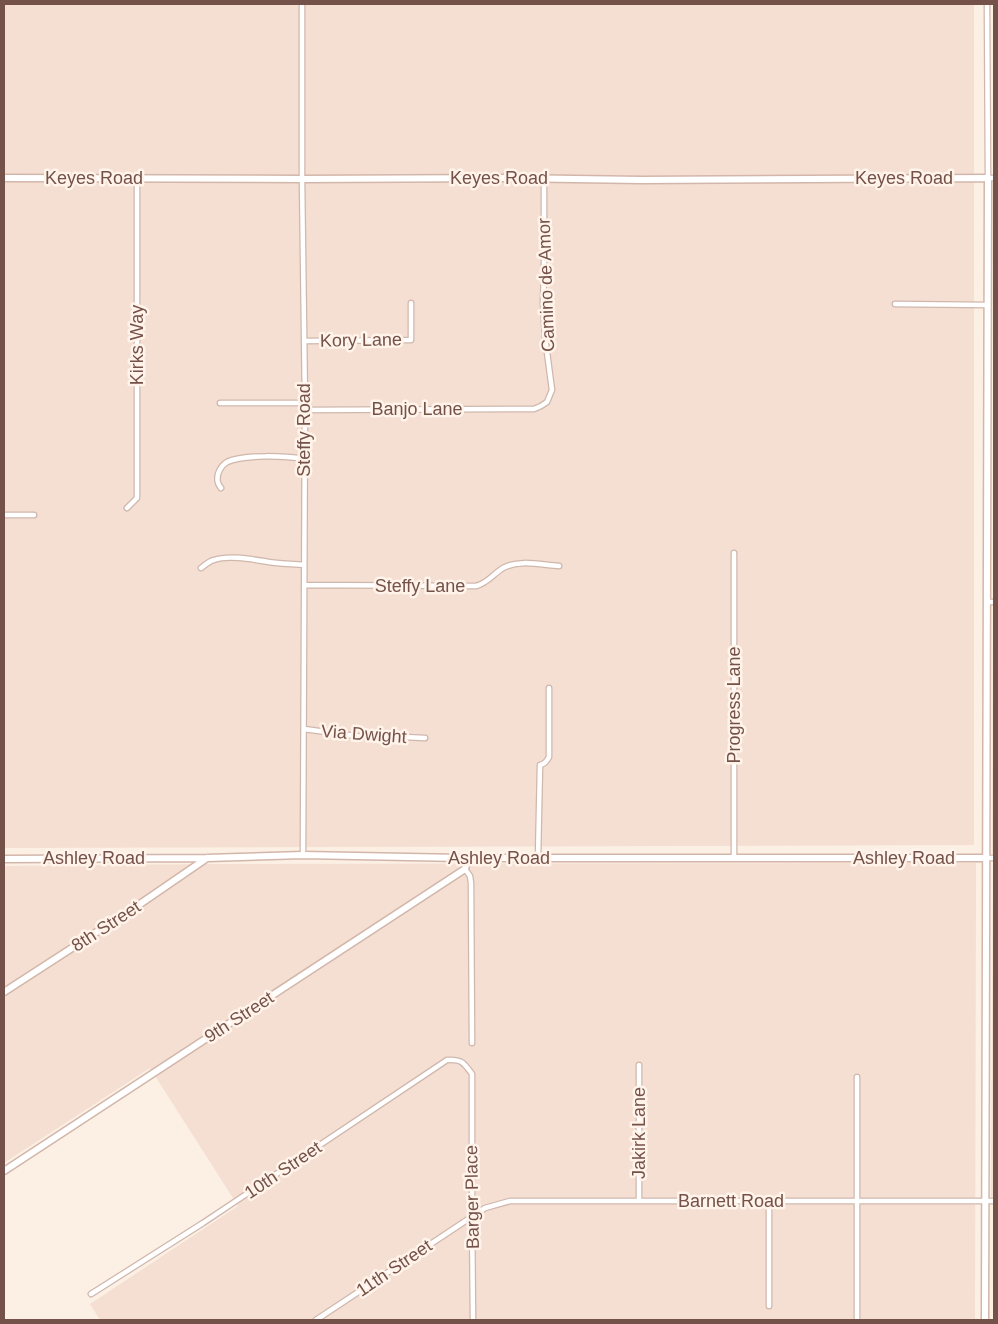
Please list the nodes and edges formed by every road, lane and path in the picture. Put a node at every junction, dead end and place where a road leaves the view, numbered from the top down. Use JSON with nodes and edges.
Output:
{"nodes":[{"id":1,"x":302,"y":4,"type":"edge"},
{"id":2,"x":987,"y":4,"type":"edge"},
{"id":3,"x":4,"y":178,"type":"edge"},
{"id":4,"x":137,"y":178,"type":"junction"},
{"id":5,"x":544,"y":178,"type":"junction"},
{"id":6,"x":991,"y":178,"type":"edge"},
{"id":7,"x":302,"y":179,"type":"junction"},
{"id":8,"x":411,"y":303,"type":"dead end"},
{"id":9,"x":894,"y":304,"type":"dead end"},
{"id":10,"x":987,"y":306,"type":"junction"},
{"id":11,"x":304,"y":341,"type":"junction"},
{"id":12,"x":220,"y":403,"type":"dead end"},
{"id":13,"x":305,"y":404,"type":"junction"},
{"id":14,"x":530,"y":408,"type":"joint"},
{"id":15,"x":305,"y":410,"type":"junction"},
{"id":16,"x":304,"y":459,"type":"junction"},
{"id":17,"x":991,"y":475,"type":"edge"},
{"id":18,"x":221,"y":488,"type":"dead end"},
{"id":19,"x":127,"y":508,"type":"dead end"},
{"id":20,"x":4,"y":515,"type":"edge"},
{"id":21,"x":34,"y":515,"type":"dead end"},
{"id":22,"x":734,"y":553,"type":"dead end"},
{"id":23,"x":304,"y":565,"type":"junction"},
{"id":24,"x":559,"y":566,"type":"dead end"},
{"id":25,"x":201,"y":568,"type":"dead end"},
{"id":26,"x":304,"y":585,"type":"junction"},
{"id":27,"x":987,"y":602,"type":"junction"},
{"id":28,"x":994,"y":602,"type":"edge"},
{"id":29,"x":549,"y":688,"type":"dead end"},
{"id":30,"x":304,"y":729,"type":"junction"},
{"id":31,"x":425,"y":738,"type":"dead end"},
{"id":32,"x":303,"y":855,"type":"junction"},
{"id":33,"x":207,"y":858,"type":"junction"},
{"id":34,"x":468,"y":858,"type":"junction"},
{"id":35,"x":538,"y":858,"type":"junction"},
{"id":36,"x":734,"y":858,"type":"junction"},
{"id":37,"x":986,"y":858,"type":"junction"},
{"id":38,"x":994,"y":858,"type":"edge"},
{"id":39,"x":4,"y":859,"type":"edge"},
{"id":40,"x":464,"y":869,"type":"junction"},
{"id":41,"x":4,"y":992,"type":"edge"},
{"id":42,"x":472,"y":1043,"type":"dead end"},
{"id":43,"x":639,"y":1065,"type":"dead end"},
{"id":44,"x":472,"y":1074,"type":"joint"},
{"id":45,"x":858,"y":1077,"type":"dead end"},
{"id":46,"x":4,"y":1171,"type":"edge"},
{"id":47,"x":639,"y":1202,"type":"junction"},
{"id":48,"x":769,"y":1202,"type":"junction"},
{"id":49,"x":857,"y":1202,"type":"junction"},
{"id":50,"x":985,"y":1202,"type":"junction"},
{"id":51,"x":994,"y":1202,"type":"edge"},
{"id":52,"x":472,"y":1216,"type":"junction"},
{"id":53,"x":92,"y":1294,"type":"dead end"},
{"id":54,"x":769,"y":1306,"type":"dead end"},
{"id":55,"x":316,"y":1320,"type":"edge"},
{"id":56,"x":474,"y":1320,"type":"edge"},
{"id":57,"x":856,"y":1320,"type":"edge"},
{"id":58,"x":985,"y":1320,"type":"edge"}],
"edges":[{"from":1,"to":7,"type":"street","name":"Steffy Road"},
{"from":2,"to":6,"type":"street"},
{"from":3,"to":4,"type":"street","name":"Keyes Road"},
{"from":4,"to":7,"type":"street","name":"Keyes Road"},
{"from":4,"to":19,"type":"street","name":"Kirks Way"},
{"from":5,"to":6,"type":"street","name":"Keyes Road"},
{"from":5,"to":7,"type":"street","name":"Keyes Road"},
{"from":5,"to":14,"type":"street","name":"Camino de Amor"},
{"from":6,"to":10,"type":"street"},
{"from":7,"to":11,"type":"street","name":"Steffy Road"},
{"from":8,"to":11,"type":"street","name":"Kory Lane"},
{"from":9,"to":10,"type":"street"},
{"from":10,"to":17,"type":"street"},
{"from":11,"to":13,"type":"street","name":"Steffy Road"},
{"from":12,"to":13,"type":"street"},
{"from":13,"to":15,"type":"street","name":"Steffy Road"},
{"from":14,"to":15,"type":"street","name":"Banjo Lane"},
{"from":15,"to":16,"type":"street","name":"Steffy Road"},
{"from":16,"to":18,"type":"street"},
{"from":16,"to":23,"type":"street","name":"Steffy Road"},
{"from":17,"to":27,"type":"street"},
{"from":20,"to":21,"type":"street"},
{"from":22,"to":36,"type":"street","name":"Progress Lane"},
{"from":23,"to":25,"type":"street"},
{"from":23,"to":26,"type":"street","name":"Steffy Road"},
{"from":24,"to":26,"type":"street","name":"Steffy Lane"},
{"from":26,"to":30,"type":"street","name":"Steffy Road"},
{"from":27,"to":28,"type":"street"},
{"from":27,"to":37,"type":"street"},
{"from":29,"to":35,"type":"street"},
{"from":30,"to":31,"type":"street","name":"Via Dwight"},
{"from":30,"to":32,"type":"street","name":"Steffy Road"},
{"from":32,"to":33,"type":"street","name":"Ashley Road"},
{"from":32,"to":34,"type":"street","name":"Ashley Road"},
{"from":33,"to":39,"type":"street","name":"Ashley Road"},
{"from":33,"to":41,"type":"street","name":"8th Street"},
{"from":34,"to":35,"type":"street","name":"Ashley Road"},
{"from":34,"to":40,"type":"street"},
{"from":35,"to":36,"type":"street","name":"Ashley Road"},
{"from":36,"to":37,"type":"street","name":"Ashley Road"},
{"from":37,"to":38,"type":"street","name":"Ashley Road"},
{"from":37,"to":50,"type":"street"},
{"from":40,"to":42,"type":"street"},
{"from":40,"to":46,"type":"street","name":"9th Street"},
{"from":43,"to":47,"type":"street","name":"Jakirk Lane"},
{"from":44,"to":52,"type":"street","name":"Barger Place"},
{"from":44,"to":53,"type":"street","name":"10th Street"},
{"from":45,"to":49,"type":"street"},
{"from":47,"to":48,"type":"street","name":"Barnett Road"},
{"from":47,"to":52,"type":"street","name":"Barnett Road"},
{"from":48,"to":49,"type":"street","name":"Barnett Road"},
{"from":48,"to":54,"type":"street"},
{"from":49,"to":50,"type":"street","name":"Barnett Road"},
{"from":49,"to":57,"type":"street"},
{"from":50,"to":51,"type":"street","name":"Barnett Road"},
{"from":50,"to":58,"type":"street"},
{"from":52,"to":55,"type":"street","name":"11th Street"},
{"from":52,"to":56,"type":"street","name":"Barger Place"}]}
